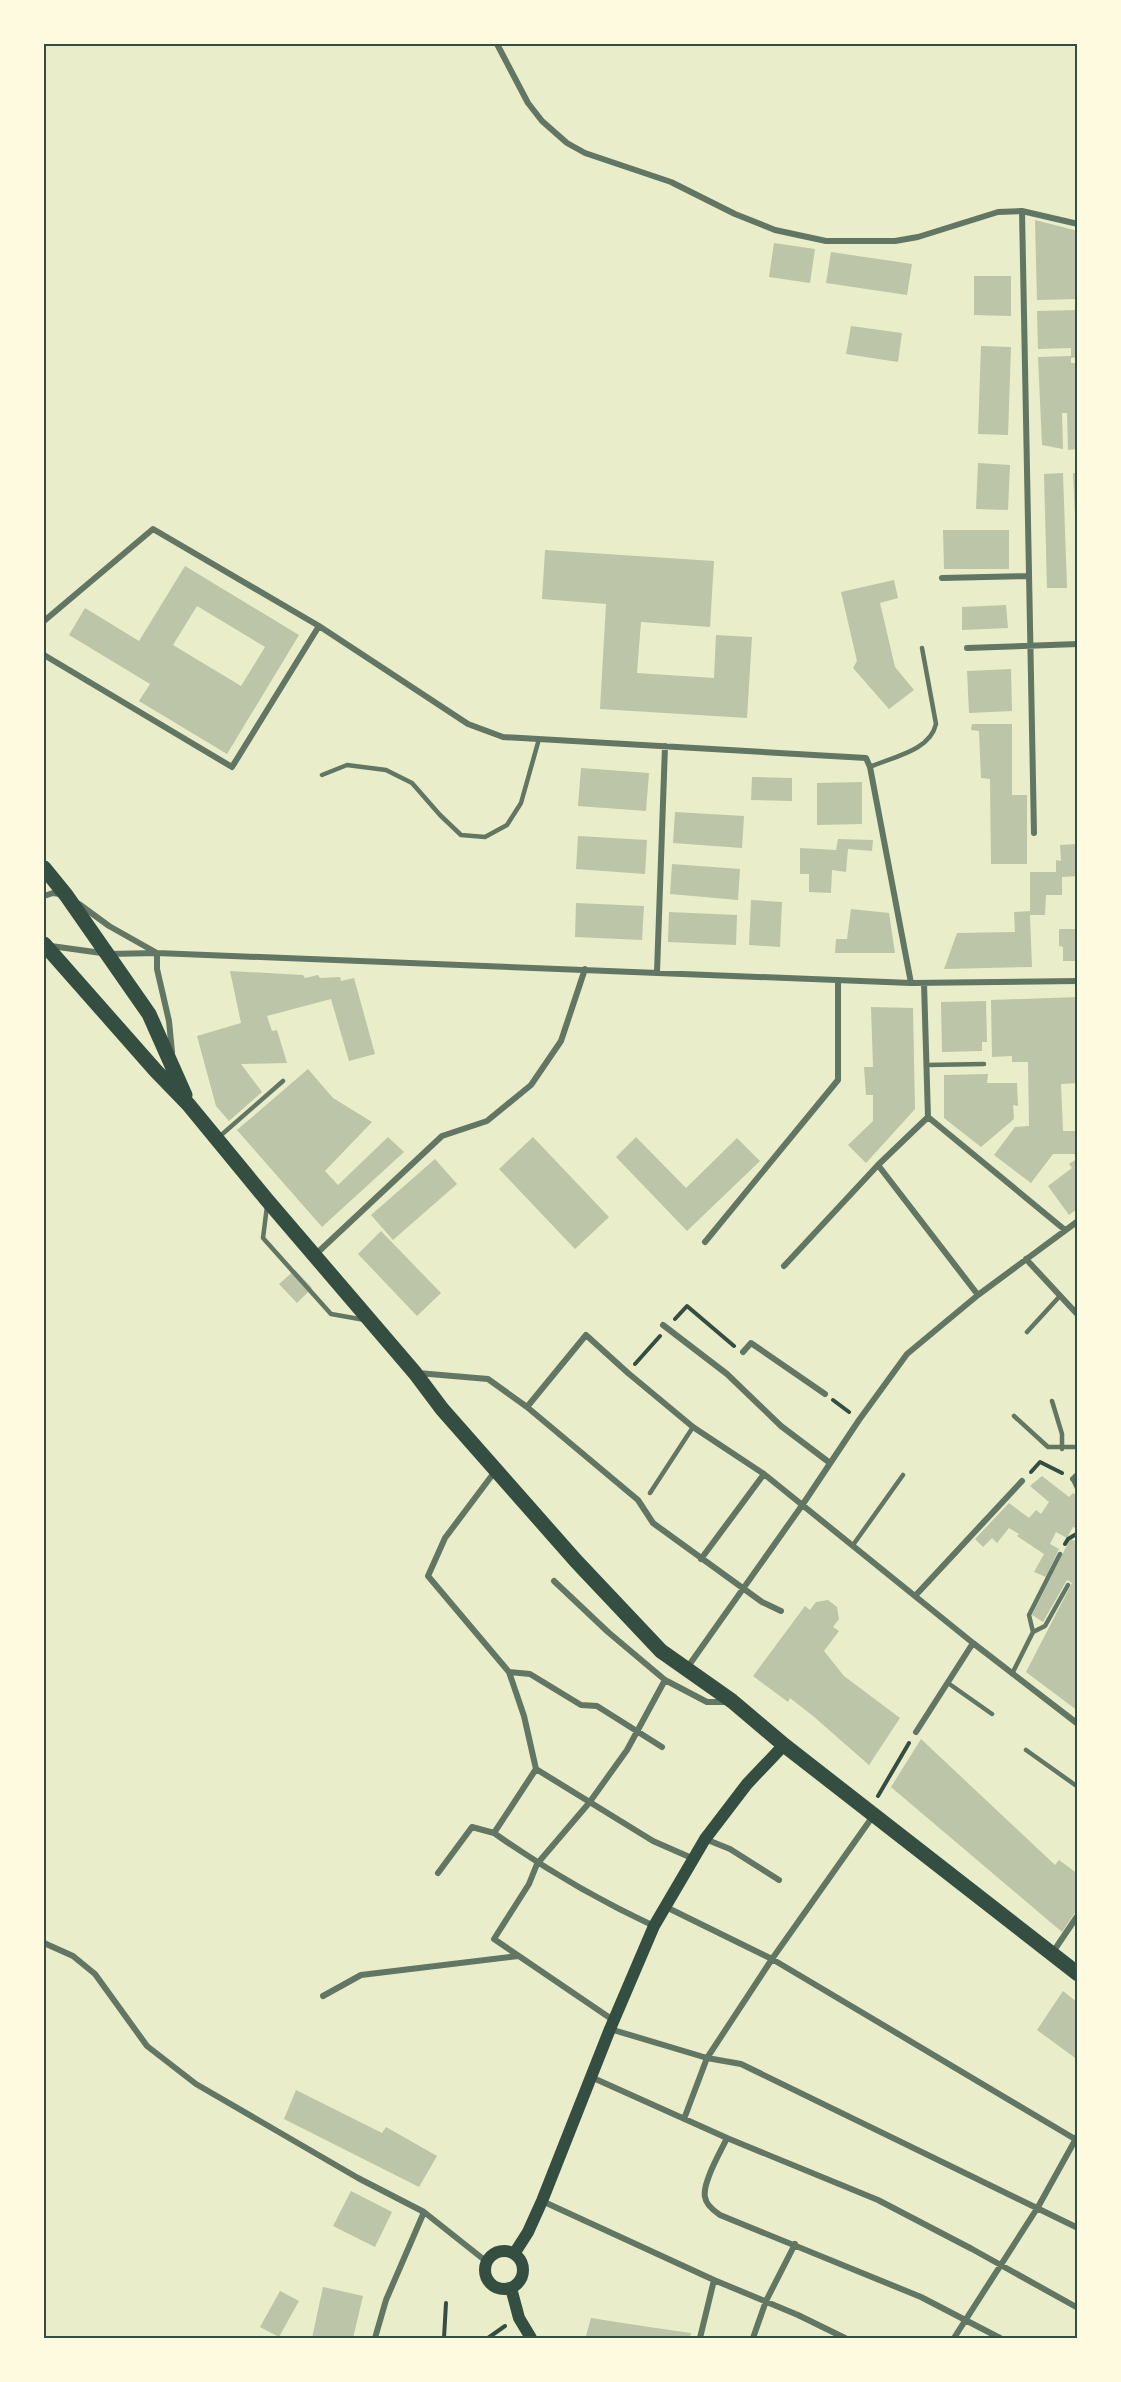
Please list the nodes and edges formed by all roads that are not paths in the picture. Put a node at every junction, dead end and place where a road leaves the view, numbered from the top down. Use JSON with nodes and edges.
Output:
{"nodes":[{"id":1,"x":497,"y":44,"type":"edge"},
{"id":2,"x":1022,"y":211,"type":"junction"},
{"id":3,"x":1077,"y":224,"type":"edge"},
{"id":4,"x":1029,"y":576,"type":"junction"},
{"id":5,"x":942,"y":578,"type":"dead end"},
{"id":6,"x":44,"y":621,"type":"edge"},
{"id":7,"x":319,"y":626,"type":"junction"},
{"id":8,"x":1077,"y":644,"type":"edge"},
{"id":9,"x":1030,"y":646,"type":"junction"},
{"id":10,"x":922,"y":648,"type":"dead end"},
{"id":11,"x":967,"y":648,"type":"dead end"},
{"id":12,"x":44,"y":655,"type":"edge"},
{"id":13,"x":539,"y":739,"type":"junction"},
{"id":14,"x":665,"y":746,"type":"junction"},
{"id":15,"x":870,"y":767,"type":"junction"},
{"id":16,"x":322,"y":775,"type":"dead end"},
{"id":17,"x":1034,"y":833,"type":"dead end"},
{"id":18,"x":44,"y":868,"type":"edge"},
{"id":19,"x":66,"y":895,"type":"junction"},
{"id":20,"x":44,"y":896,"type":"edge"},
{"id":21,"x":44,"y":944,"type":"edge"},
{"id":22,"x":158,"y":953,"type":"junction"},
{"id":23,"x":109,"y":954,"type":"junction"},
{"id":24,"x":585,"y":969,"type":"junction"},
{"id":25,"x":657,"y":972,"type":"junction"},
{"id":26,"x":838,"y":980,"type":"junction"},
{"id":27,"x":1077,"y":981,"type":"edge"},
{"id":28,"x":911,"y":983,"type":"junction"},
{"id":29,"x":924,"y":983,"type":"junction"},
{"id":30,"x":984,"y":1064,"type":"dead end"},
{"id":31,"x":926,"y":1065,"type":"junction"},
{"id":32,"x":173,"y":1067,"type":"junction"},
{"id":33,"x":283,"y":1081,"type":"dead end"},
{"id":34,"x":188,"y":1104,"type":"junction"},
{"id":35,"x":928,"y":1117,"type":"junction"},
{"id":36,"x":217,"y":1139,"type":"junction"},
{"id":37,"x":878,"y":1166,"type":"junction"},
{"id":38,"x":267,"y":1200,"type":"junction"},
{"id":39,"x":1076,"y":1225,"type":"edge"},
{"id":40,"x":1065,"y":1230,"type":"junction"},
{"id":41,"x":705,"y":1242,"type":"dead end"},
{"id":42,"x":315,"y":1255,"type":"junction"},
{"id":43,"x":1026,"y":1259,"type":"junction"},
{"id":44,"x":784,"y":1266,"type":"dead end"},
{"id":45,"x":978,"y":1295,"type":"junction"},
{"id":46,"x":1059,"y":1297,"type":"junction"},
{"id":47,"x":1077,"y":1315,"type":"edge"},
{"id":48,"x":371,"y":1321,"type":"junction"},
{"id":49,"x":666,"y":1325,"type":"road end"},
{"id":50,"x":1027,"y":1332,"type":"dead end"},
{"id":51,"x":743,"y":1352,"type":"road end"},
{"id":52,"x":415,"y":1373,"type":"junction"},
{"id":53,"x":825,"y":1394,"type":"road end"},
{"id":54,"x":1052,"y":1401,"type":"dead end"},
{"id":55,"x":527,"y":1407,"type":"junction"},
{"id":56,"x":1014,"y":1416,"type":"dead end"},
{"id":57,"x":693,"y":1427,"type":"junction"},
{"id":58,"x":1077,"y":1447,"type":"edge"},
{"id":59,"x":1062,"y":1449,"type":"junction"},
{"id":60,"x":830,"y":1463,"type":"junction"},
{"id":61,"x":496,"y":1469,"type":"junction"},
{"id":62,"x":764,"y":1473,"type":"junction"},
{"id":63,"x":903,"y":1475,"type":"dead end"},
{"id":64,"x":1075,"y":1476,"type":"edge"},
{"id":65,"x":1022,"y":1481,"type":"road end"},
{"id":66,"x":1077,"y":1490,"type":"edge"},
{"id":67,"x":650,"y":1493,"type":"dead end"},
{"id":68,"x":803,"y":1504,"type":"junction"},
{"id":69,"x":853,"y":1545,"type":"junction"},
{"id":70,"x":1060,"y":1554,"type":"dead end"},
{"id":71,"x":701,"y":1559,"type":"junction"},
{"id":72,"x":554,"y":1581,"type":"dead end"},
{"id":73,"x":1068,"y":1585,"type":"dead end"},
{"id":74,"x":744,"y":1588,"type":"junction"},
{"id":75,"x":915,"y":1596,"type":"junction"},
{"id":76,"x":781,"y":1611,"type":"dead end"},
{"id":77,"x":1033,"y":1632,"type":"junction"},
{"id":78,"x":973,"y":1643,"type":"junction"},
{"id":79,"x":686,"y":1669,"type":"junction"},
{"id":80,"x":509,"y":1672,"type":"junction"},
{"id":81,"x":1012,"y":1674,"type":"junction"},
{"id":82,"x":665,"y":1680,"type":"junction"},
{"id":83,"x":948,"y":1683,"type":"junction"},
{"id":84,"x":732,"y":1701,"type":"junction"},
{"id":85,"x":992,"y":1714,"type":"dead end"},
{"id":86,"x":1077,"y":1724,"type":"edge"},
{"id":87,"x":639,"y":1731,"type":"junction"},
{"id":88,"x":916,"y":1732,"type":"road end"},
{"id":89,"x":784,"y":1745,"type":"junction"},
{"id":90,"x":662,"y":1746,"type":"dead end"},
{"id":91,"x":1026,"y":1750,"type":"dead end"},
{"id":92,"x":536,"y":1769,"type":"junction"},
{"id":93,"x":1077,"y":1787,"type":"edge"},
{"id":94,"x":589,"y":1803,"type":"junction"},
{"id":95,"x":871,"y":1814,"type":"junction"},
{"id":96,"x":494,"y":1833,"type":"junction"},
{"id":97,"x":705,"y":1839,"type":"junction"},
{"id":98,"x":695,"y":1859,"type":"junction"},
{"id":99,"x":537,"y":1864,"type":"junction"},
{"id":100,"x":438,"y":1873,"type":"dead end"},
{"id":101,"x":779,"y":1880,"type":"dead end"},
{"id":102,"x":665,"y":1906,"type":"junction"},
{"id":103,"x":1077,"y":1915,"type":"edge"},
{"id":104,"x":654,"y":1926,"type":"junction"},
{"id":105,"x":44,"y":1943,"type":"edge"},
{"id":106,"x":1052,"y":1954,"type":"junction"},
{"id":107,"x":518,"y":1956,"type":"junction"},
{"id":108,"x":772,"y":1959,"type":"junction"},
{"id":109,"x":1077,"y":1974,"type":"edge"},
{"id":110,"x":323,"y":1996,"type":"dead end"},
{"id":111,"x":611,"y":2025,"type":"junction"},
{"id":112,"x":707,"y":2058,"type":"junction"},
{"id":113,"x":591,"y":2076,"type":"junction"},
{"id":114,"x":684,"y":2119,"type":"junction"},
{"id":115,"x":1076,"y":2137,"type":"edge"},
{"id":116,"x":727,"y":2138,"type":"junction"},
{"id":117,"x":542,"y":2201,"type":"junction"},
{"id":118,"x":1038,"y":2207,"type":"junction"},
{"id":119,"x":424,"y":2212,"type":"junction"},
{"id":120,"x":1077,"y":2228,"type":"edge"},
{"id":121,"x":795,"y":2244,"type":"junction"},
{"id":122,"x":514,"y":2254,"type":"junction"},
{"id":123,"x":487,"y":2262,"type":"junction"},
{"id":124,"x":1001,"y":2265,"type":"junction"},
{"id":125,"x":714,"y":2280,"type":"junction"},
{"id":126,"x":511,"y":2288,"type":"junction"},
{"id":127,"x":766,"y":2301,"type":"junction"},
{"id":128,"x":1077,"y":2308,"type":"edge"},
{"id":129,"x":965,"y":2320,"type":"junction"},
{"id":130,"x":375,"y":2338,"type":"edge"},
{"id":131,"x":531,"y":2338,"type":"edge"},
{"id":132,"x":700,"y":2338,"type":"edge"},
{"id":133,"x":753,"y":2338,"type":"edge"},
{"id":134,"x":844,"y":2338,"type":"edge"},
{"id":135,"x":954,"y":2338,"type":"edge"},
{"id":136,"x":1000,"y":2338,"type":"edge"}],
"edges":[{"from":1,"to":2,"type":"street"},
{"from":2,"to":3,"type":"street"},
{"from":2,"to":4,"type":"street"},
{"from":4,"to":5,"type":"street"},
{"from":4,"to":9,"type":"street"},
{"from":6,"to":7,"type":"street"},
{"from":7,"to":12,"type":"street"},
{"from":7,"to":13,"type":"street"},
{"from":8,"to":9,"type":"street"},
{"from":9,"to":11,"type":"street"},
{"from":9,"to":17,"type":"street"},
{"from":10,"to":15,"type":"lane"},
{"from":13,"to":14,"type":"street"},
{"from":13,"to":16,"type":"lane"},
{"from":14,"to":15,"type":"street"},
{"from":14,"to":25,"type":"street"},
{"from":15,"to":28,"type":"street"},
{"from":18,"to":19,"type":"main road"},
{"from":19,"to":20,"type":"street"},
{"from":19,"to":22,"type":"street"},
{"from":19,"to":23,"type":"main road"},
{"from":21,"to":23,"type":"street"},
{"from":21,"to":34,"type":"main road"},
{"from":22,"to":23,"type":"street"},
{"from":22,"to":24,"type":"street"},
{"from":22,"to":32,"type":"street"},
{"from":23,"to":32,"type":"main road"},
{"from":24,"to":25,"type":"street"},
{"from":24,"to":42,"type":"street"},
{"from":25,"to":26,"type":"street"},
{"from":26,"to":28,"type":"street"},
{"from":26,"to":41,"type":"street"},
{"from":27,"to":29,"type":"street"},
{"from":28,"to":29,"type":"street"},
{"from":29,"to":31,"type":"street"},
{"from":30,"to":31,"type":"lane"},
{"from":31,"to":35,"type":"street"},
{"from":32,"to":34,"type":"main road"},
{"from":33,"to":36,"type":"lane"},
{"from":34,"to":36,"type":"main road"},
{"from":35,"to":37,"type":"street"},
{"from":35,"to":40,"type":"street"},
{"from":36,"to":38,"type":"main road"},
{"from":37,"to":44,"type":"street"},
{"from":37,"to":45,"type":"street"},
{"from":38,"to":42,"type":"main road"},
{"from":38,"to":48,"type":"lane"},
{"from":39,"to":40,"type":"street"},
{"from":40,"to":43,"type":"street"},
{"from":42,"to":48,"type":"main road"},
{"from":43,"to":45,"type":"street"},
{"from":43,"to":46,"type":"street"},
{"from":45,"to":60,"type":"street"},
{"from":46,"to":47,"type":"street"},
{"from":46,"to":50,"type":"lane"},
{"from":48,"to":52,"type":"main road"},
{"from":49,"to":60,"type":"street"},
{"from":51,"to":53,"type":"street"},
{"from":52,"to":55,"type":"street"},
{"from":52,"to":61,"type":"main road"},
{"from":54,"to":59,"type":"lane"},
{"from":55,"to":57,"type":"street"},
{"from":55,"to":71,"type":"street"},
{"from":56,"to":59,"type":"lane"},
{"from":57,"to":62,"type":"street"},
{"from":57,"to":67,"type":"lane"},
{"from":58,"to":59,"type":"lane"},
{"from":60,"to":68,"type":"street"},
{"from":61,"to":79,"type":"main road"},
{"from":61,"to":80,"type":"street"},
{"from":62,"to":68,"type":"street"},
{"from":62,"to":71,"type":"street"},
{"from":63,"to":69,"type":"lane"},
{"from":64,"to":66,"type":"lane"},
{"from":65,"to":75,"type":"street"},
{"from":68,"to":69,"type":"street"},
{"from":68,"to":74,"type":"street"},
{"from":69,"to":75,"type":"street"},
{"from":70,"to":77,"type":"lane"},
{"from":71,"to":74,"type":"street"},
{"from":72,"to":82,"type":"street"},
{"from":73,"to":77,"type":"lane"},
{"from":74,"to":76,"type":"street"},
{"from":74,"to":79,"type":"street"},
{"from":75,"to":78,"type":"street"},
{"from":77,"to":81,"type":"lane"},
{"from":78,"to":81,"type":"street"},
{"from":78,"to":83,"type":"street"},
{"from":79,"to":84,"type":"main road"},
{"from":80,"to":87,"type":"street"},
{"from":80,"to":92,"type":"street"},
{"from":81,"to":86,"type":"street"},
{"from":82,"to":84,"type":"street"},
{"from":82,"to":87,"type":"street"},
{"from":83,"to":85,"type":"lane"},
{"from":83,"to":88,"type":"street"},
{"from":84,"to":89,"type":"main road"},
{"from":87,"to":90,"type":"street"},
{"from":87,"to":94,"type":"street"},
{"from":89,"to":95,"type":"main road"},
{"from":89,"to":97,"type":"main road"},
{"from":91,"to":93,"type":"lane"},
{"from":92,"to":94,"type":"street"},
{"from":92,"to":96,"type":"street"},
{"from":94,"to":98,"type":"street"},
{"from":94,"to":99,"type":"street"},
{"from":95,"to":106,"type":"main road"},
{"from":95,"to":108,"type":"street"},
{"from":96,"to":99,"type":"street"},
{"from":96,"to":100,"type":"street"},
{"from":97,"to":98,"type":"main road"},
{"from":97,"to":101,"type":"street"},
{"from":98,"to":102,"type":"main road"},
{"from":99,"to":104,"type":"street"},
{"from":99,"to":107,"type":"street"},
{"from":102,"to":104,"type":"main road"},
{"from":102,"to":108,"type":"street"},
{"from":103,"to":106,"type":"street"},
{"from":104,"to":111,"type":"main road"},
{"from":105,"to":119,"type":"street"},
{"from":106,"to":109,"type":"main road"},
{"from":107,"to":110,"type":"street"},
{"from":107,"to":111,"type":"street"},
{"from":108,"to":112,"type":"street"},
{"from":108,"to":115,"type":"street"},
{"from":111,"to":112,"type":"street"},
{"from":111,"to":113,"type":"main road"},
{"from":112,"to":114,"type":"street"},
{"from":112,"to":118,"type":"street"},
{"from":113,"to":114,"type":"street"},
{"from":113,"to":117,"type":"main road"},
{"from":114,"to":116,"type":"street"},
{"from":115,"to":118,"type":"street"},
{"from":116,"to":121,"type":"street"},
{"from":116,"to":124,"type":"street"},
{"from":117,"to":122,"type":"main road"},
{"from":117,"to":125,"type":"street"},
{"from":118,"to":120,"type":"street"},
{"from":118,"to":124,"type":"street"},
{"from":119,"to":123,"type":"street"},
{"from":119,"to":130,"type":"street"},
{"from":121,"to":127,"type":"street"},
{"from":121,"to":129,"type":"street"},
{"from":122,"to":123,"type":"main road"},
{"from":122,"to":126,"type":"main road"},
{"from":123,"to":126,"type":"main road"},
{"from":124,"to":128,"type":"street"},
{"from":124,"to":129,"type":"street"},
{"from":125,"to":127,"type":"street"},
{"from":125,"to":132,"type":"street"},
{"from":126,"to":131,"type":"main road"},
{"from":127,"to":133,"type":"street"},
{"from":127,"to":134,"type":"street"},
{"from":129,"to":135,"type":"street"},
{"from":129,"to":136,"type":"street"}]}
